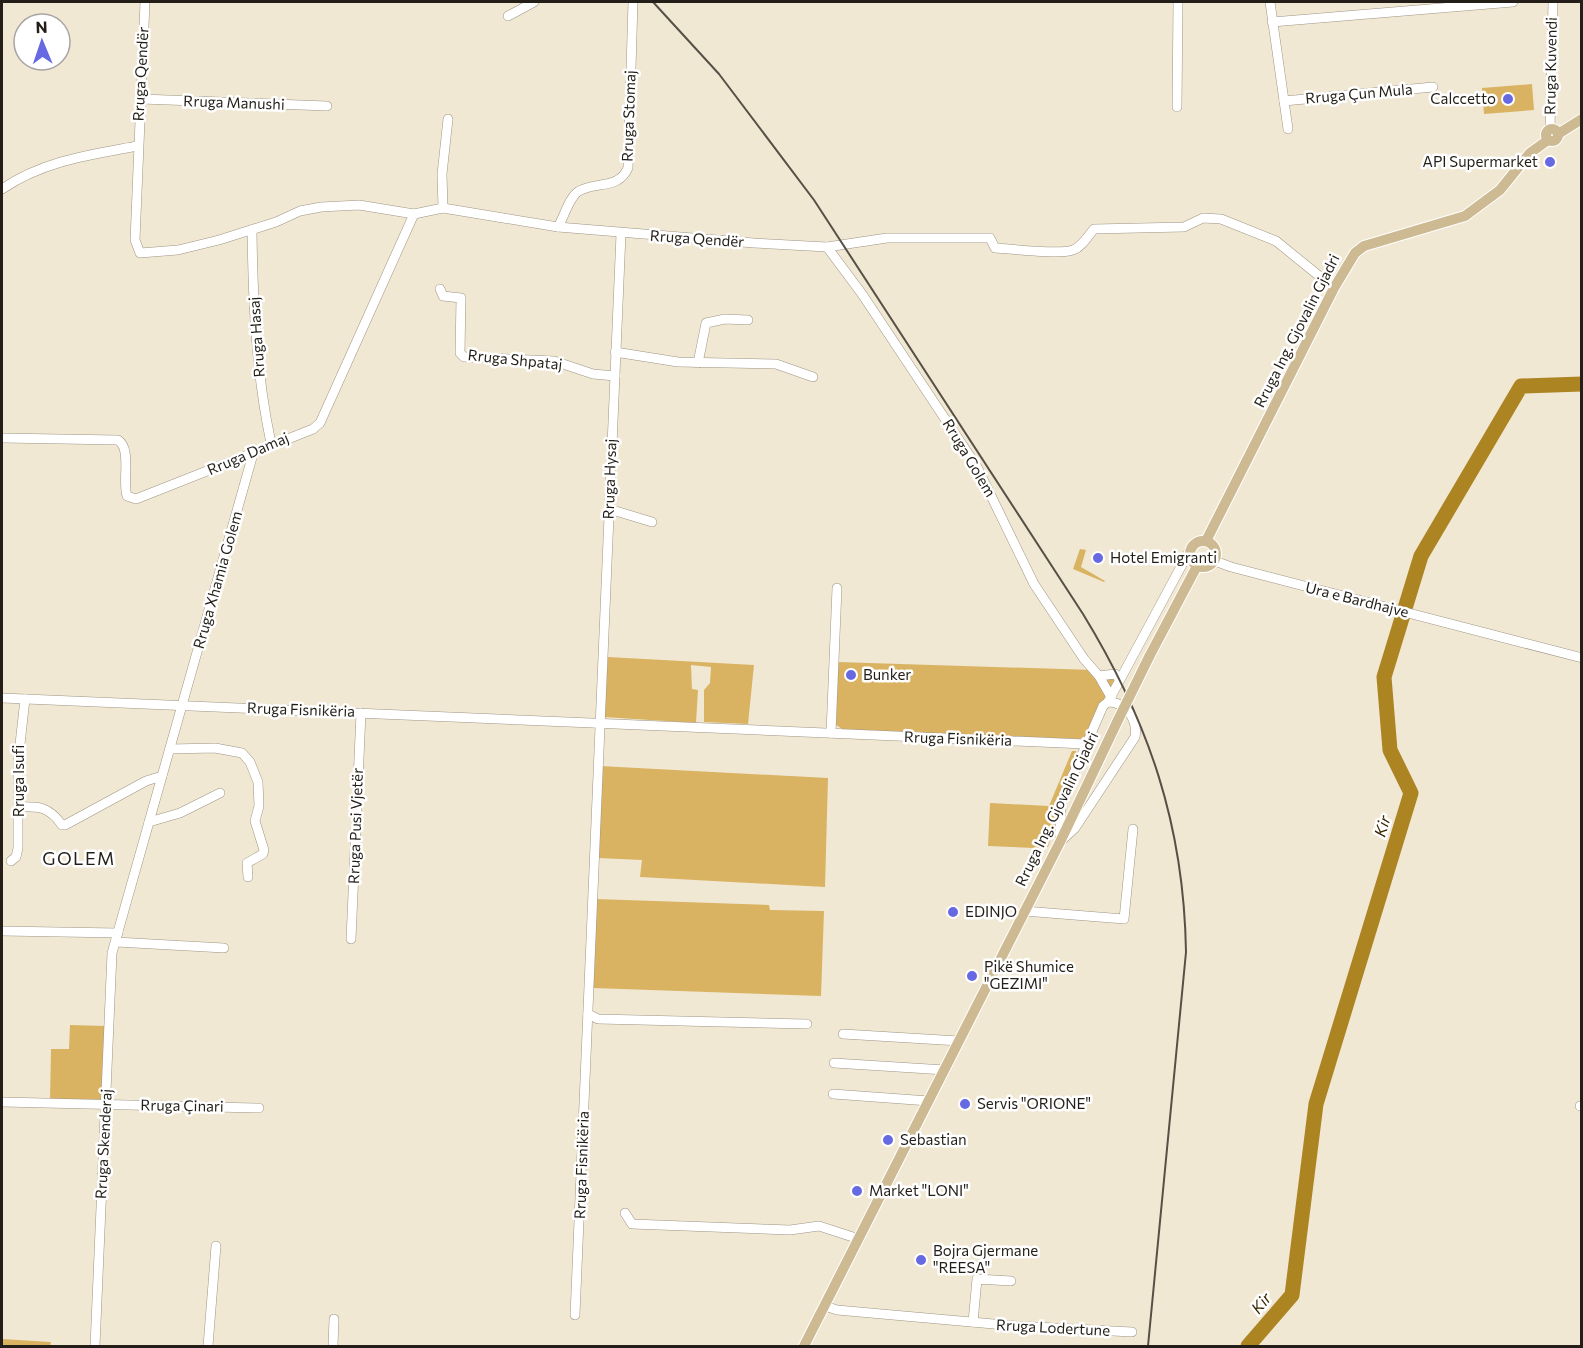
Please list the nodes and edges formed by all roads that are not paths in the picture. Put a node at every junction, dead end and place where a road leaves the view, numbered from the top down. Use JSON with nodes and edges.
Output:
{"nodes":[{"id":1,"x":145,"y":2,"type":"edge"},
{"id":2,"x":534,"y":2,"type":"edge"},
{"id":3,"x":633,"y":2,"type":"edge"},
{"id":4,"x":1178,"y":2,"type":"edge"},
{"id":5,"x":1270,"y":2,"type":"edge"},
{"id":6,"x":1513,"y":2,"type":"edge"},
{"id":7,"x":1553,"y":2,"type":"edge"},
{"id":8,"x":507,"y":16,"type":"dead end"},
{"id":9,"x":1272,"y":22,"type":"junction"},
{"id":10,"x":1433,"y":87,"type":"dead end"},
{"id":11,"x":141,"y":99,"type":"junction"},
{"id":12,"x":1284,"y":100,"type":"junction"},
{"id":13,"x":327,"y":106,"type":"dead end"},
{"id":14,"x":1177,"y":107,"type":"dead end"},
{"id":15,"x":448,"y":119,"type":"dead end"},
{"id":16,"x":1581,"y":119,"type":"edge"},
{"id":17,"x":1288,"y":129,"type":"dead end"},
{"id":18,"x":1552,"y":134,"type":"junction"},
{"id":19,"x":137,"y":146,"type":"junction"},
{"id":20,"x":2,"y":189,"type":"edge"},
{"id":21,"x":443,"y":208,"type":"junction"},
{"id":22,"x":414,"y":214,"type":"junction"},
{"id":23,"x":558,"y":227,"type":"junction"},
{"id":24,"x":252,"y":231,"type":"junction"},
{"id":25,"x":621,"y":234,"type":"junction"},
{"id":26,"x":827,"y":247,"type":"junction"},
{"id":27,"x":1334,"y":288,"type":"junction"},
{"id":28,"x":440,"y":289,"type":"dead end"},
{"id":29,"x":748,"y":320,"type":"dead end"},
{"id":30,"x":615,"y":352,"type":"junction"},
{"id":31,"x":698,"y":363,"type":"junction"},
{"id":32,"x":615,"y":376,"type":"junction"},
{"id":33,"x":813,"y":377,"type":"dead end"},
{"id":34,"x":2,"y":438,"type":"edge"},
{"id":35,"x":271,"y":443,"type":"junction"},
{"id":36,"x":253,"y":454,"type":"junction"},
{"id":37,"x":609,"y":509,"type":"junction"},
{"id":38,"x":652,"y":522,"type":"dead end"},
{"id":39,"x":1206,"y":541,"type":"junction"},
{"id":40,"x":1191,"y":548,"type":"junction"},
{"id":41,"x":1215,"y":561,"type":"junction"},
{"id":42,"x":1197,"y":566,"type":"junction"},
{"id":43,"x":837,"y":588,"type":"dead end"},
{"id":44,"x":1581,"y":658,"type":"edge"},
{"id":45,"x":1099,"y":676,"type":"junction"},
{"id":46,"x":1120,"y":679,"type":"junction"},
{"id":47,"x":2,"y":698,"type":"edge"},
{"id":48,"x":25,"y":699,"type":"junction"},
{"id":49,"x":1109,"y":700,"type":"junction"},
{"id":50,"x":182,"y":705,"type":"junction"},
{"id":51,"x":361,"y":713,"type":"junction"},
{"id":52,"x":600,"y":723,"type":"junction"},
{"id":53,"x":831,"y":733,"type":"junction"},
{"id":54,"x":1085,"y":744,"type":"junction"},
{"id":55,"x":170,"y":749,"type":"junction"},
{"id":56,"x":162,"y":776,"type":"junction"},
{"id":57,"x":220,"y":793,"type":"dead end"},
{"id":58,"x":18,"y":807,"type":"junction"},
{"id":59,"x":149,"y":822,"type":"junction"},
{"id":60,"x":1132,"y":829,"type":"dead end"},
{"id":61,"x":1060,"y":842,"type":"junction"},
{"id":62,"x":11,"y":861,"type":"dead end"},
{"id":63,"x":248,"y":878,"type":"dead end"},
{"id":64,"x":1023,"y":911,"type":"junction"},
{"id":65,"x":2,"y":931,"type":"edge"},
{"id":66,"x":117,"y":938,"type":"junction"},
{"id":67,"x":351,"y":939,"type":"dead end"},
{"id":68,"x":224,"y":948,"type":"dead end"},
{"id":69,"x":588,"y":1014,"type":"junction"},
{"id":70,"x":807,"y":1024,"type":"dead end"},
{"id":71,"x":843,"y":1034,"type":"dead end"},
{"id":72,"x":959,"y":1041,"type":"junction"},
{"id":73,"x":834,"y":1063,"type":"dead end"},
{"id":74,"x":945,"y":1070,"type":"junction"},
{"id":75,"x":833,"y":1094,"type":"dead end"},
{"id":76,"x":929,"y":1101,"type":"junction"},
{"id":77,"x":2,"y":1102,"type":"edge"},
{"id":78,"x":106,"y":1105,"type":"junction"},
{"id":79,"x":259,"y":1108,"type":"dead end"},
{"id":80,"x":625,"y":1213,"type":"dead end"},
{"id":81,"x":859,"y":1239,"type":"junction"},
{"id":82,"x":216,"y":1245,"type":"dead end"},
{"id":83,"x":1011,"y":1281,"type":"dead end"},
{"id":84,"x":825,"y":1306,"type":"junction"},
{"id":85,"x":575,"y":1315,"type":"dead end"},
{"id":86,"x":334,"y":1319,"type":"dead end"},
{"id":87,"x":974,"y":1322,"type":"junction"},
{"id":88,"x":1132,"y":1332,"type":"dead end"},
{"id":89,"x":95,"y":1347,"type":"edge"},
{"id":90,"x":208,"y":1347,"type":"edge"},
{"id":91,"x":333,"y":1347,"type":"edge"},
{"id":92,"x":804,"y":1347,"type":"edge"}],
"edges":[{"from":1,"to":11,"type":"street","name":"Rruga Qendër"},
{"from":2,"to":8,"type":"street"},
{"from":3,"to":23,"type":"street","name":"Rruga Stomaj"},
{"from":4,"to":14,"type":"street"},
{"from":5,"to":9,"type":"street","name":"Rruga Çun Mula"},
{"from":6,"to":9,"type":"street"},
{"from":7,"to":18,"type":"street","name":"Rruga Kuvendi"},
{"from":9,"to":12,"type":"street","name":"Rruga Çun Mula"},
{"from":10,"to":12,"type":"street","name":"Rruga Çun Mula"},
{"from":11,"to":13,"type":"street","name":"Rruga Manushi"},
{"from":11,"to":19,"type":"street","name":"Rruga Qendër"},
{"from":12,"to":17,"type":"street","name":"Rruga Çun Mula"},
{"from":15,"to":21,"type":"street"},
{"from":16,"to":18,"type":"main road","name":"Rruga Ing. Gjovalin Gjadri"},
{"from":18,"to":27,"type":"main road","name":"Rruga Ing. Gjovalin Gjadri"},
{"from":19,"to":20,"type":"street"},
{"from":19,"to":24,"type":"street","name":"Rruga Qendër"},
{"from":21,"to":22,"type":"street","name":"Rruga Qendër"},
{"from":21,"to":23,"type":"street","name":"Rruga Qendër"},
{"from":22,"to":24,"type":"street","name":"Rruga Qendër"},
{"from":22,"to":35,"type":"street","name":"Rruga Damaj"},
{"from":23,"to":25,"type":"street","name":"Rruga Qendër"},
{"from":24,"to":35,"type":"street","name":"Rruga Hasaj"},
{"from":25,"to":26,"type":"street","name":"Rruga Qendër"},
{"from":25,"to":30,"type":"street","name":"Rruga Hysaj"},
{"from":26,"to":27,"type":"street","name":"Rruga Qendër"},
{"from":26,"to":45,"type":"street","name":"Rruga Golem"},
{"from":27,"to":39,"type":"main road","name":"Rruga Ing. Gjovalin Gjadri"},
{"from":28,"to":32,"type":"street","name":"Rruga Shpataj"},
{"from":29,"to":31,"type":"street"},
{"from":30,"to":31,"type":"street"},
{"from":30,"to":32,"type":"street","name":"Rruga Hysaj"},
{"from":31,"to":33,"type":"street"},
{"from":32,"to":37,"type":"street","name":"Rruga Hysaj"},
{"from":34,"to":36,"type":"street","name":"Rruga Damaj"},
{"from":35,"to":36,"type":"street","name":"Rruga Damaj"},
{"from":36,"to":50,"type":"street","name":"Rruga Xhamia Golem"},
{"from":37,"to":38,"type":"street"},
{"from":37,"to":52,"type":"street","name":"Rruga Hysaj"},
{"from":39,"to":40,"type":"main road"},
{"from":39,"to":41,"type":"main road"},
{"from":40,"to":42,"type":"main road"},
{"from":40,"to":46,"type":"street"},
{"from":41,"to":42,"type":"main road"},
{"from":41,"to":44,"type":"street","name":"Ura e Bardhajve"},
{"from":42,"to":61,"type":"main road","name":"Rruga Ing. Gjovalin Gjadri","bridge":true},
{"from":43,"to":53,"type":"street"},
{"from":45,"to":46,"type":"street"},
{"from":45,"to":49,"type":"street","name":"Rruga Golem"},
{"from":46,"to":49,"type":"street"},
{"from":47,"to":48,"type":"street","name":"Rruga Fisnikëria"},
{"from":48,"to":50,"type":"street","name":"Rruga Fisnikëria"},
{"from":48,"to":58,"type":"street","name":"Rruga Isufi"},
{"from":49,"to":54,"type":"street"},
{"from":49,"to":61,"type":"street"},
{"from":50,"to":51,"type":"street","name":"Rruga Fisnikëria"},
{"from":50,"to":55,"type":"street","name":"Rruga Skenderaj"},
{"from":51,"to":52,"type":"street","name":"Rruga Fisnikëria"},
{"from":51,"to":67,"type":"street","name":"Rruga Pusi Vjetër"},
{"from":52,"to":53,"type":"street","name":"Rruga Fisnikëria"},
{"from":52,"to":69,"type":"street","name":"Rruga Fisnikëria"},
{"from":53,"to":54,"type":"street","name":"Rruga Fisnikëria"},
{"from":54,"to":61,"type":"street"},
{"from":55,"to":56,"type":"street","name":"Rruga Skenderaj"},
{"from":55,"to":63,"type":"street"},
{"from":56,"to":58,"type":"street"},
{"from":56,"to":59,"type":"street","name":"Rruga Skenderaj"},
{"from":57,"to":59,"type":"street"},
{"from":58,"to":62,"type":"street","name":"Rruga Isufi"},
{"from":59,"to":66,"type":"street","name":"Rruga Skenderaj"},
{"from":60,"to":64,"type":"street","name":"Rruga Ing. Gjovalin Gjadri"},
{"from":61,"to":64,"type":"main road","name":"Rruga Ing. Gjovalin Gjadri"},
{"from":64,"to":72,"type":"main road","name":"Rruga Ing. Gjovalin Gjadri"},
{"from":65,"to":66,"type":"street"},
{"from":66,"to":68,"type":"street"},
{"from":66,"to":78,"type":"street","name":"Rruga Skenderaj"},
{"from":69,"to":70,"type":"street"},
{"from":69,"to":85,"type":"street","name":"Rruga Fisnikëria"},
{"from":71,"to":72,"type":"street"},
{"from":72,"to":74,"type":"main road","name":"Rruga Ing. Gjovalin Gjadri"},
{"from":73,"to":74,"type":"street"},
{"from":74,"to":76,"type":"main road","name":"Rruga Ing. Gjovalin Gjadri"},
{"from":75,"to":76,"type":"street"},
{"from":76,"to":81,"type":"main road","name":"Rruga Ing. Gjovalin Gjadri"},
{"from":77,"to":78,"type":"street","name":"Rruga Çinari"},
{"from":78,"to":79,"type":"street","name":"Rruga Çinari"},
{"from":78,"to":89,"type":"street","name":"Rruga Skenderaj"},
{"from":80,"to":81,"type":"street"},
{"from":81,"to":84,"type":"main road","name":"Rruga Ing. Gjovalin Gjadri"},
{"from":82,"to":90,"type":"street"},
{"from":83,"to":87,"type":"street","name":"Rruga Lodertune"},
{"from":84,"to":87,"type":"street","name":"Rruga Lodertune"},
{"from":84,"to":92,"type":"main road","name":"Rruga Ing. Gjovalin Gjadri"},
{"from":86,"to":91,"type":"street"},
{"from":87,"to":88,"type":"street","name":"Rruga Lodertune"}]}
